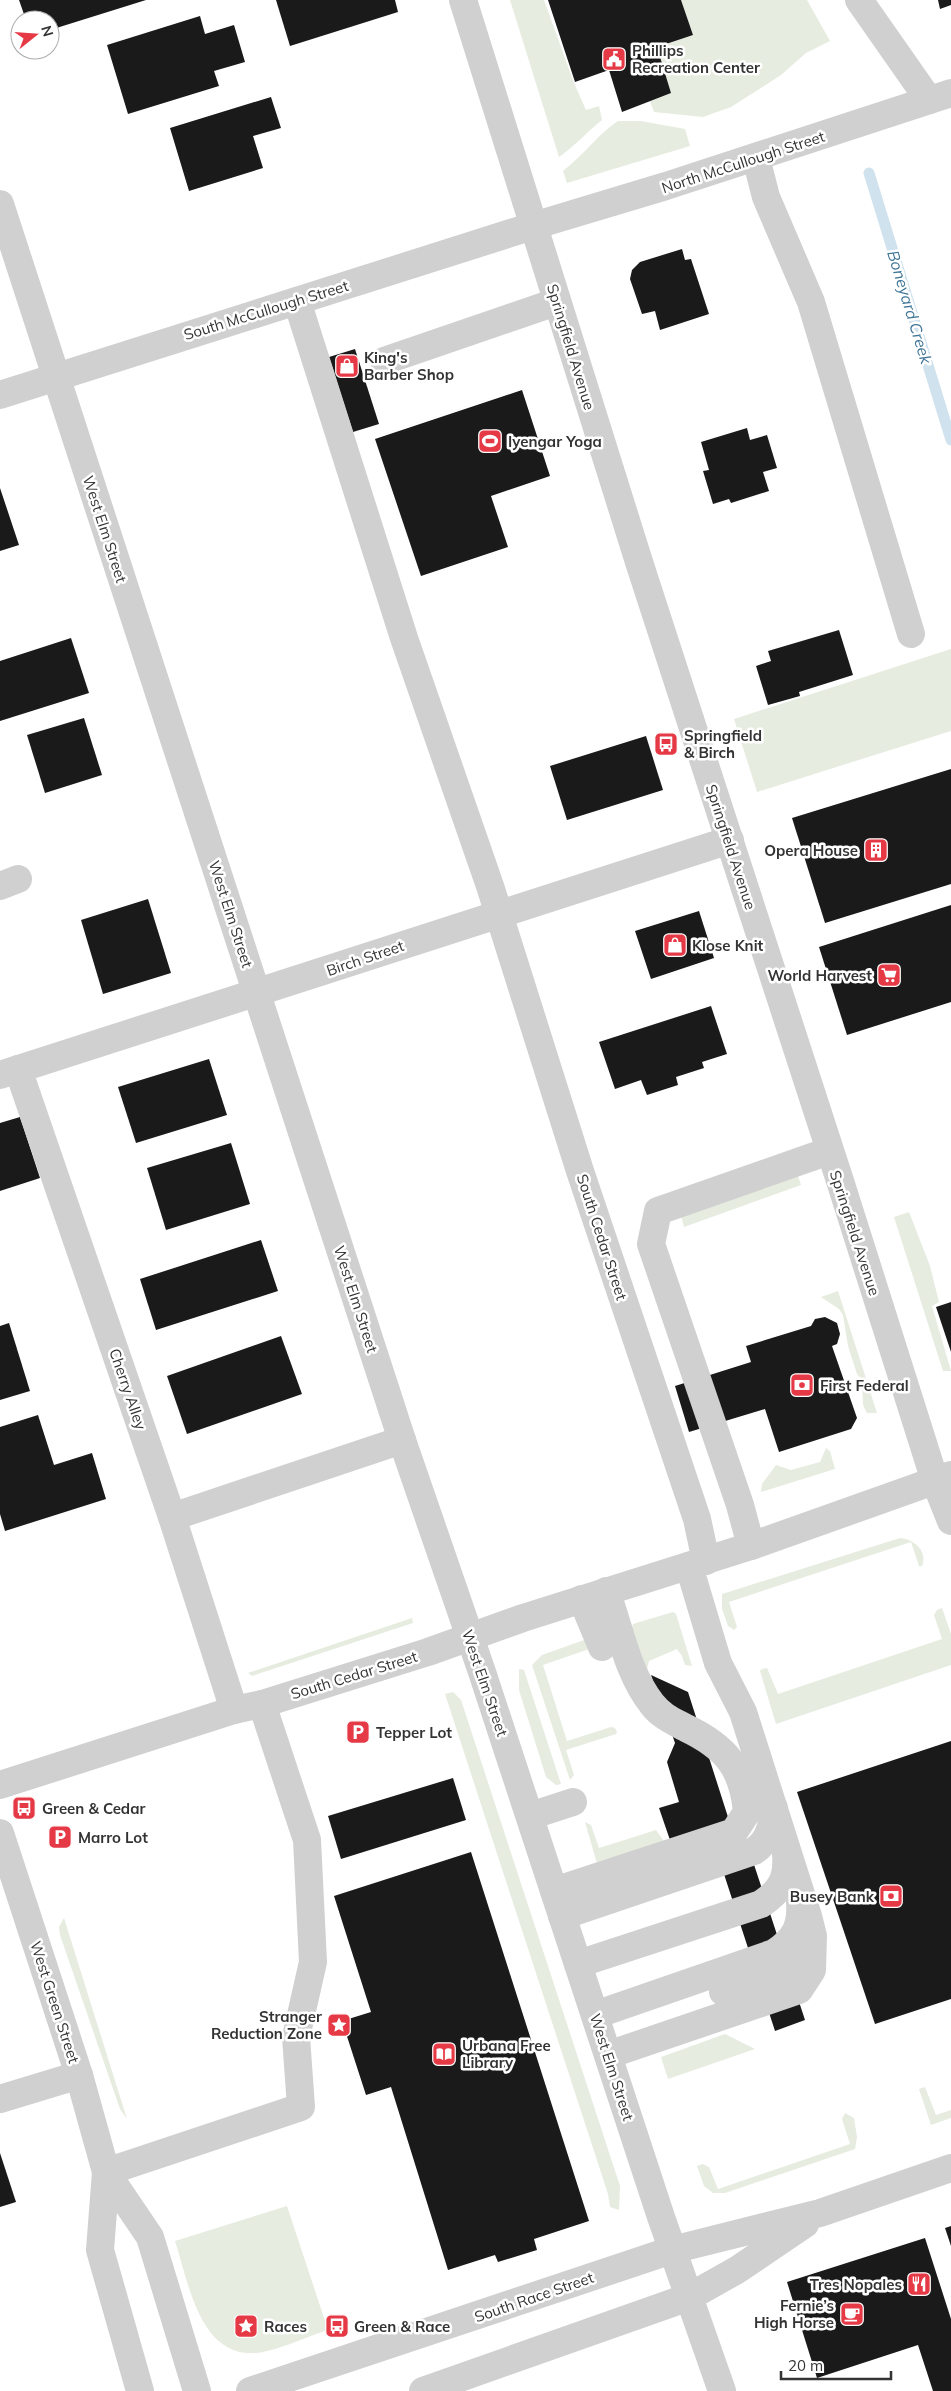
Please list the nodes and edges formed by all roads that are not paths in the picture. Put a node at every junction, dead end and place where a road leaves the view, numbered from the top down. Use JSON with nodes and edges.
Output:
{"nodes":[{"id":1,"x":463,"y":0,"type":"edge"},
{"id":2,"x":859,"y":0,"type":"edge"},
{"id":3,"x":940,"y":97,"type":"edge"},
{"id":4,"x":756,"y":158,"type":"junction"},
{"id":5,"x":0,"y":204,"type":"edge"},
{"id":6,"x":533,"y":226,"type":"junction"},
{"id":7,"x":297,"y":301,"type":"junction"},
{"id":8,"x":556,"y":302,"type":"junction"},
{"id":9,"x":384,"y":361,"type":"dead end"},
{"id":10,"x":56,"y":376,"type":"junction"},
{"id":11,"x":0,"y":395,"type":"edge"},
{"id":12,"x":911,"y":634,"type":"dead end"},
{"id":13,"x":730,"y":840,"type":"junction"},
{"id":14,"x":499,"y":913,"type":"junction"},
{"id":15,"x":257,"y":992,"type":"junction"},
{"id":16,"x":9,"y":1072,"type":"edge"},
{"id":17,"x":829,"y":1151,"type":"junction"},
{"id":18,"x":402,"y":1440,"type":"junction"},
{"id":19,"x":943,"y":1478,"type":"edge"},
{"id":20,"x":172,"y":1517,"type":"junction"},
{"id":21,"x":951,"y":1521,"type":"edge"},
{"id":22,"x":751,"y":1546,"type":"junction"},
{"id":23,"x":697,"y":1563,"type":"junction"},
{"id":24,"x":594,"y":1595,"type":"junction"},
{"id":25,"x":470,"y":1637,"type":"junction"},
{"id":26,"x":262,"y":1704,"type":"junction"},
{"id":27,"x":234,"y":1710,"type":"junction"},
{"id":28,"x":0,"y":1785,"type":"edge"},
{"id":29,"x":573,"y":1802,"type":"dead end"},
{"id":30,"x":530,"y":1816,"type":"junction"},
{"id":31,"x":780,"y":1826,"type":"junction"},
{"id":32,"x":0,"y":1833,"type":"edge"},
{"id":33,"x":792,"y":1867,"type":"junction"},
{"id":34,"x":581,"y":1974,"type":"junction"},
{"id":35,"x":79,"y":2075,"type":"junction"},
{"id":36,"x":0,"y":2099,"type":"edge"},
{"id":37,"x":951,"y":2168,"type":"edge"},
{"id":38,"x":106,"y":2172,"type":"junction"},
{"id":39,"x":820,"y":2213,"type":"junction"},
{"id":40,"x":672,"y":2250,"type":"junction"},
{"id":41,"x":689,"y":2297,"type":"junction"},
{"id":42,"x":140,"y":2391,"type":"edge"},
{"id":43,"x":197,"y":2391,"type":"edge"},
{"id":44,"x":250,"y":2391,"type":"edge"},
{"id":45,"x":423,"y":2391,"type":"edge"},
{"id":46,"x":722,"y":2391,"type":"edge"}],
"edges":[{"from":1,"to":6,"type":"street","name":"Springfield Avenue"},
{"from":2,"to":3,"type":"street"},
{"from":3,"to":4,"type":"street","name":"North McCullough Street"},
{"from":4,"to":6,"type":"street","name":"North McCullough Street"},
{"from":4,"to":12,"type":"street"},
{"from":5,"to":10,"type":"street","name":"West Elm Street"},
{"from":6,"to":7,"type":"street","name":"South McCullough Street"},
{"from":6,"to":8,"type":"street","name":"Springfield Avenue"},
{"from":7,"to":10,"type":"street","name":"South McCullough Street"},
{"from":7,"to":14,"type":"street","name":"South Cedar Street"},
{"from":8,"to":9,"type":"street"},
{"from":8,"to":13,"type":"street","name":"Springfield Avenue"},
{"from":10,"to":11,"type":"street","name":"South McCullough Street"},
{"from":10,"to":15,"type":"street","name":"West Elm Street"},
{"from":13,"to":14,"type":"street","name":"Birch Street"},
{"from":13,"to":17,"type":"street","name":"Springfield Avenue"},
{"from":14,"to":15,"type":"street","name":"Birch Street"},
{"from":14,"to":23,"type":"street","name":"South Cedar Street"},
{"from":15,"to":16,"type":"street","name":"Birch Street"},
{"from":15,"to":18,"type":"street","name":"West Elm Street"},
{"from":16,"to":20,"type":"street","name":"Cherry Alley"},
{"from":17,"to":19,"type":"street","name":"Springfield Avenue"},
{"from":17,"to":22,"type":"street"},
{"from":18,"to":20,"type":"street"},
{"from":18,"to":25,"type":"street","name":"West Elm Street"},
{"from":19,"to":21,"type":"street","name":"Springfield Avenue"},
{"from":19,"to":22,"type":"street","name":"South Cedar Street"},
{"from":20,"to":27,"type":"street","name":"Cherry Alley"},
{"from":22,"to":23,"type":"street","name":"South Cedar Street"},
{"from":23,"to":24,"type":"street","name":"South Cedar Street"},
{"from":23,"to":31,"type":"street"},
{"from":24,"to":25,"type":"street","name":"South Cedar Street"},
{"from":24,"to":34,"type":"street"},
{"from":25,"to":26,"type":"street","name":"South Cedar Street"},
{"from":25,"to":30,"type":"street","name":"West Elm Street"},
{"from":26,"to":27,"type":"street","name":"South Cedar Street"},
{"from":26,"to":38,"type":"street"},
{"from":27,"to":28,"type":"street","name":"South Cedar Street"},
{"from":29,"to":30,"type":"street"},
{"from":30,"to":34,"type":"street","name":"West Elm Street"},
{"from":31,"to":33,"type":"street"},
{"from":31,"to":34,"type":"street"},
{"from":31,"to":34,"type":"street"},
{"from":32,"to":35,"type":"street","name":"West Green Street"},
{"from":33,"to":34,"type":"street"},
{"from":33,"to":34,"type":"street"},
{"from":33,"to":34,"type":"street"},
{"from":34,"to":40,"type":"street","name":"West Elm Street"},
{"from":35,"to":36,"type":"street"},
{"from":35,"to":38,"type":"street","name":"West Green Street"},
{"from":37,"to":39,"type":"street","name":"South Race Street"},
{"from":38,"to":42,"type":"street","name":"West Green Street"},
{"from":38,"to":43,"type":"street","name":"West Green Street"},
{"from":39,"to":40,"type":"street","name":"South Race Street"},
{"from":39,"to":41,"type":"street","name":"South Race Street"},
{"from":40,"to":41,"type":"street","name":"West Elm Street"},
{"from":40,"to":44,"type":"street","name":"South Race Street"},
{"from":41,"to":45,"type":"street","name":"South Race Street"},
{"from":41,"to":46,"type":"street","name":"West Elm Street"}]}
